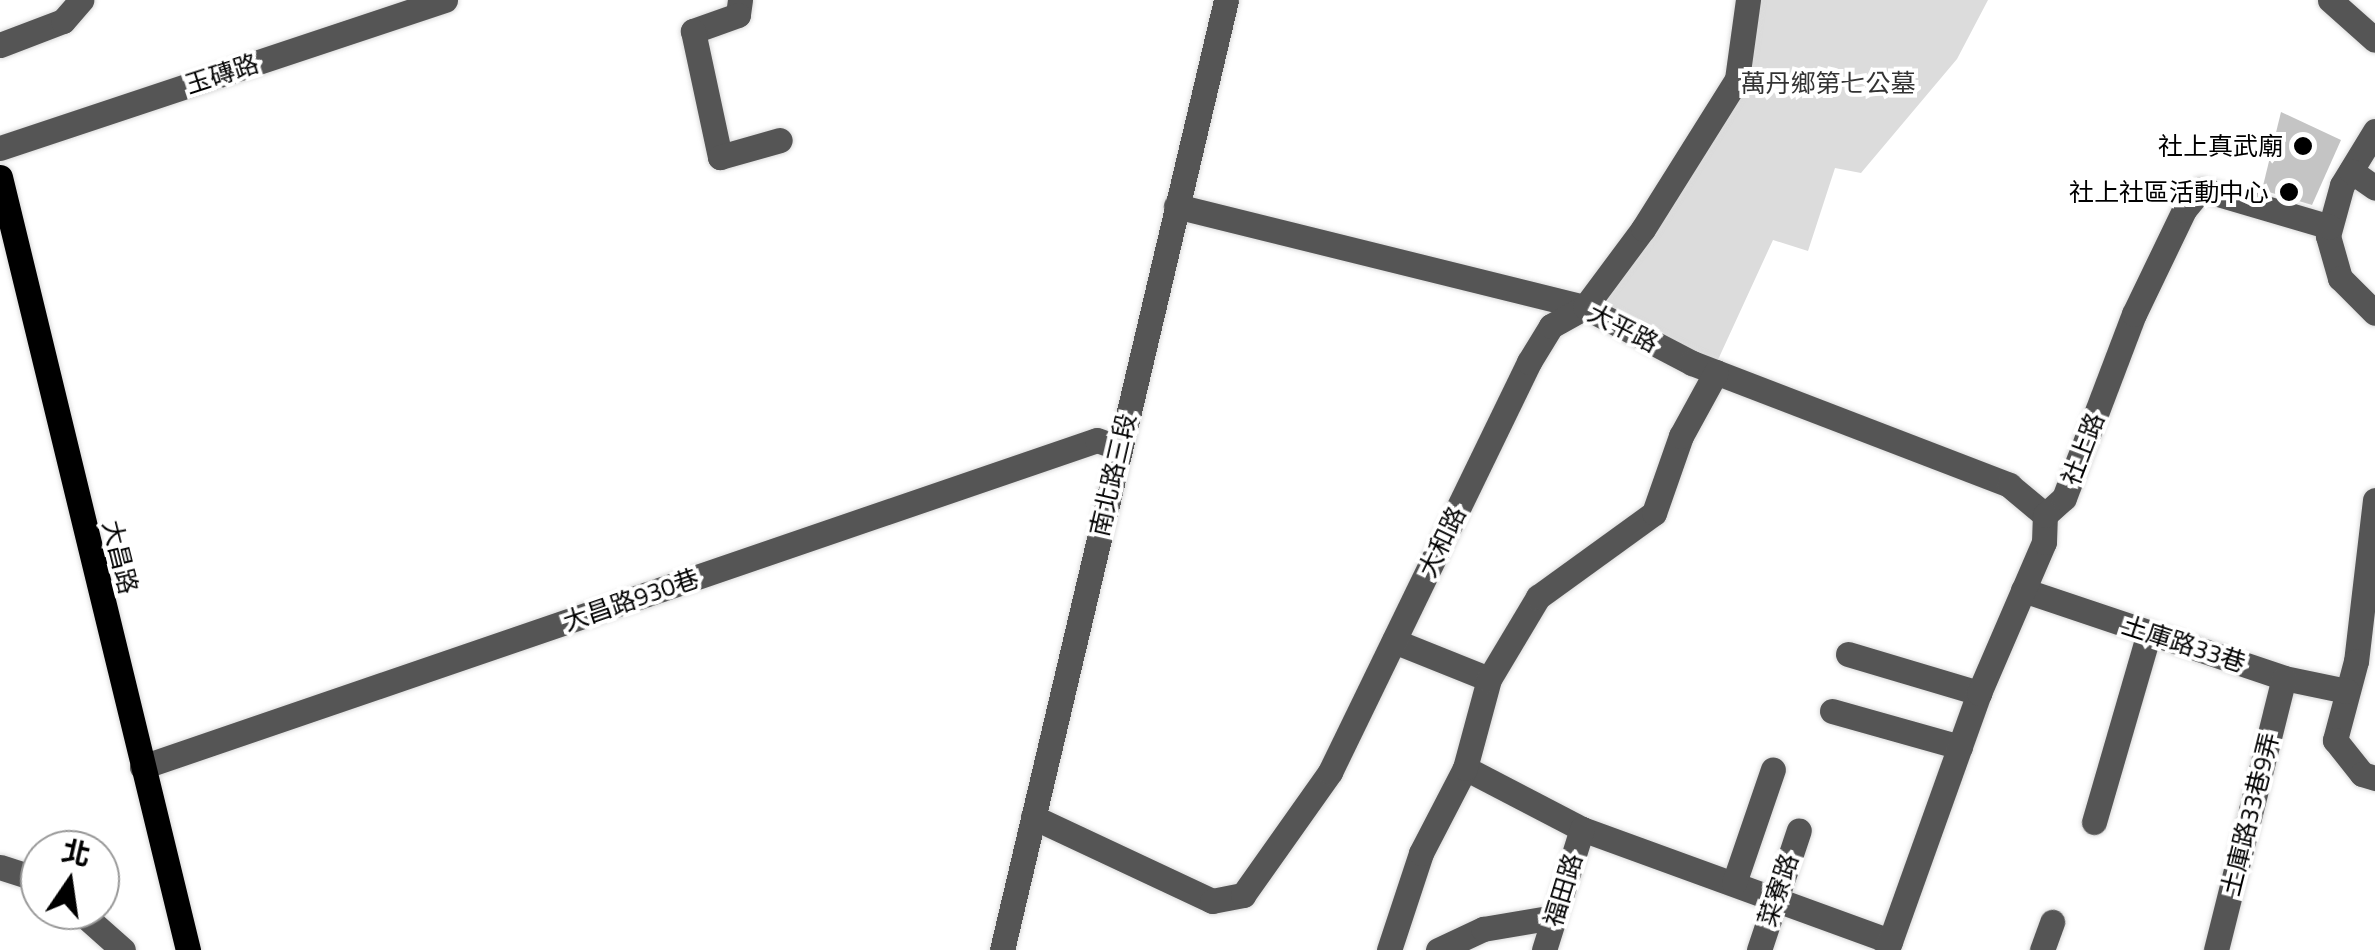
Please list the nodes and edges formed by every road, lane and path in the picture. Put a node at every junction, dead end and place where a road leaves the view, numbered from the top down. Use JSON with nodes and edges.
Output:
{"nodes":[{"id":1,"x":81,"y":0,"type":"edge"},
{"id":2,"x":445,"y":0,"type":"edge"},
{"id":3,"x":740,"y":0,"type":"edge"},
{"id":4,"x":1226,"y":0,"type":"edge"},
{"id":5,"x":1748,"y":0,"type":"edge"},
{"id":6,"x":2330,"y":0,"type":"edge"},
{"id":7,"x":2375,"y":40,"type":"edge"},
{"id":8,"x":0,"y":45,"type":"edge"},
{"id":9,"x":2375,"y":132,"type":"edge"},
{"id":10,"x":780,"y":140,"type":"dead end"},
{"id":11,"x":0,"y":148,"type":"edge"},
{"id":12,"x":2350,"y":171,"type":"junction"},
{"id":13,"x":0,"y":177,"type":"edge"},
{"id":14,"x":2375,"y":188,"type":"edge"},
{"id":15,"x":1176,"y":206,"type":"junction"},
{"id":16,"x":2330,"y":227,"type":"junction"},
{"id":17,"x":1585,"y":307,"type":"junction"},
{"id":18,"x":2375,"y":313,"type":"edge"},
{"id":19,"x":1716,"y":372,"type":"junction"},
{"id":20,"x":1119,"y":448,"type":"junction"},
{"id":21,"x":2374,"y":512,"type":"edge"},
{"id":22,"x":2045,"y":515,"type":"junction"},
{"id":23,"x":2023,"y":590,"type":"junction"},
{"id":24,"x":2149,"y":632,"type":"junction"},
{"id":25,"x":1394,"y":641,"type":"junction"},
{"id":26,"x":1848,"y":654,"type":"dead end"},
{"id":27,"x":2284,"y":678,"type":"junction"},
{"id":28,"x":1489,"y":679,"type":"junction"},
{"id":29,"x":2347,"y":690,"type":"junction"},
{"id":30,"x":1979,"y":693,"type":"junction"},
{"id":31,"x":1832,"y":711,"type":"dead end"},
{"id":32,"x":1960,"y":747,"type":"junction"},
{"id":33,"x":142,"y":767,"type":"junction"},
{"id":34,"x":1465,"y":768,"type":"junction"},
{"id":35,"x":1773,"y":769,"type":"dead end"},
{"id":36,"x":2375,"y":778,"type":"edge"},
{"id":37,"x":1033,"y":817,"type":"junction"},
{"id":38,"x":2094,"y":822,"type":"dead end"},
{"id":39,"x":1582,"y":830,"type":"junction"},
{"id":40,"x":1799,"y":830,"type":"dead end"},
{"id":41,"x":1734,"y":882,"type":"junction"},
{"id":42,"x":1774,"y":896,"type":"junction"},
{"id":43,"x":1554,"y":918,"type":"junction"},
{"id":44,"x":2052,"y":922,"type":"dead end"},
{"id":45,"x":100,"y":930,"type":"edge"},
{"id":46,"x":1888,"y":945,"type":"edge"},
{"id":47,"x":123,"y":950,"type":"edge"},
{"id":48,"x":188,"y":950,"type":"edge"},
{"id":49,"x":1002,"y":950,"type":"edge"},
{"id":50,"x":1389,"y":950,"type":"edge"},
{"id":51,"x":1438,"y":950,"type":"edge"},
{"id":52,"x":1544,"y":950,"type":"edge"},
{"id":53,"x":1758,"y":950,"type":"edge"},
{"id":54,"x":2042,"y":950,"type":"edge"},
{"id":55,"x":2216,"y":950,"type":"edge"}],
"edges":[{"from":1,"to":8,"type":"street"},
{"from":2,"to":11,"type":"street","name":"玉磚路"},
{"from":3,"to":10,"type":"street"},
{"from":4,"to":15,"type":"street","name":"南北路三段"},
{"from":5,"to":17,"type":"street","name":"大和路"},
{"from":6,"to":7,"type":"street"},
{"from":9,"to":12,"type":"street"},
{"from":12,"to":14,"type":"street"},
{"from":12,"to":16,"type":"street"},
{"from":13,"to":33,"type":"main road","name":"大昌路"},
{"from":15,"to":17,"type":"street","name":"大平路"},
{"from":15,"to":20,"type":"street","name":"南北路三段"},
{"from":16,"to":18,"type":"street"},
{"from":16,"to":22,"type":"street","name":"社上路"},
{"from":17,"to":19,"type":"street","name":"大平路"},
{"from":17,"to":25,"type":"street","name":"大和路"},
{"from":19,"to":22,"type":"street","name":"大平路"},
{"from":19,"to":28,"type":"street"},
{"from":20,"to":33,"type":"street","name":"大昌路930巷"},
{"from":20,"to":37,"type":"street","name":"南北路三段"},
{"from":21,"to":29,"type":"street"},
{"from":22,"to":23,"type":"street","name":"社上路"},
{"from":23,"to":24,"type":"street","name":"土庫路33巷"},
{"from":23,"to":30,"type":"street","name":"社上路"},
{"from":24,"to":27,"type":"street","name":"土庫路33巷"},
{"from":24,"to":38,"type":"street"},
{"from":25,"to":28,"type":"street"},
{"from":25,"to":37,"type":"street","name":"大和路"},
{"from":26,"to":30,"type":"street"},
{"from":27,"to":29,"type":"street","name":"土庫路33巷"},
{"from":27,"to":55,"type":"street","name":"土庫路33巷9弄"},
{"from":28,"to":34,"type":"street"},
{"from":29,"to":36,"type":"street"},
{"from":30,"to":32,"type":"street","name":"社上路"},
{"from":31,"to":32,"type":"street"},
{"from":32,"to":46,"type":"street","name":"社上路"},
{"from":33,"to":48,"type":"main road","name":"大昌路"},
{"from":34,"to":39,"type":"street"},
{"from":34,"to":50,"type":"street"},
{"from":35,"to":41,"type":"street"},
{"from":37,"to":49,"type":"street","name":"南北路三段"},
{"from":39,"to":41,"type":"street"},
{"from":39,"to":43,"type":"street","name":"福田路"},
{"from":40,"to":42,"type":"street","name":"菜寮路"},
{"from":41,"to":42,"type":"street"},
{"from":42,"to":46,"type":"street"},
{"from":42,"to":53,"type":"street","name":"菜寮路"},
{"from":43,"to":51,"type":"street"},
{"from":43,"to":52,"type":"street","name":"福田路"},
{"from":44,"to":54,"type":"street"},
{"from":45,"to":47,"type":"street"}]}
